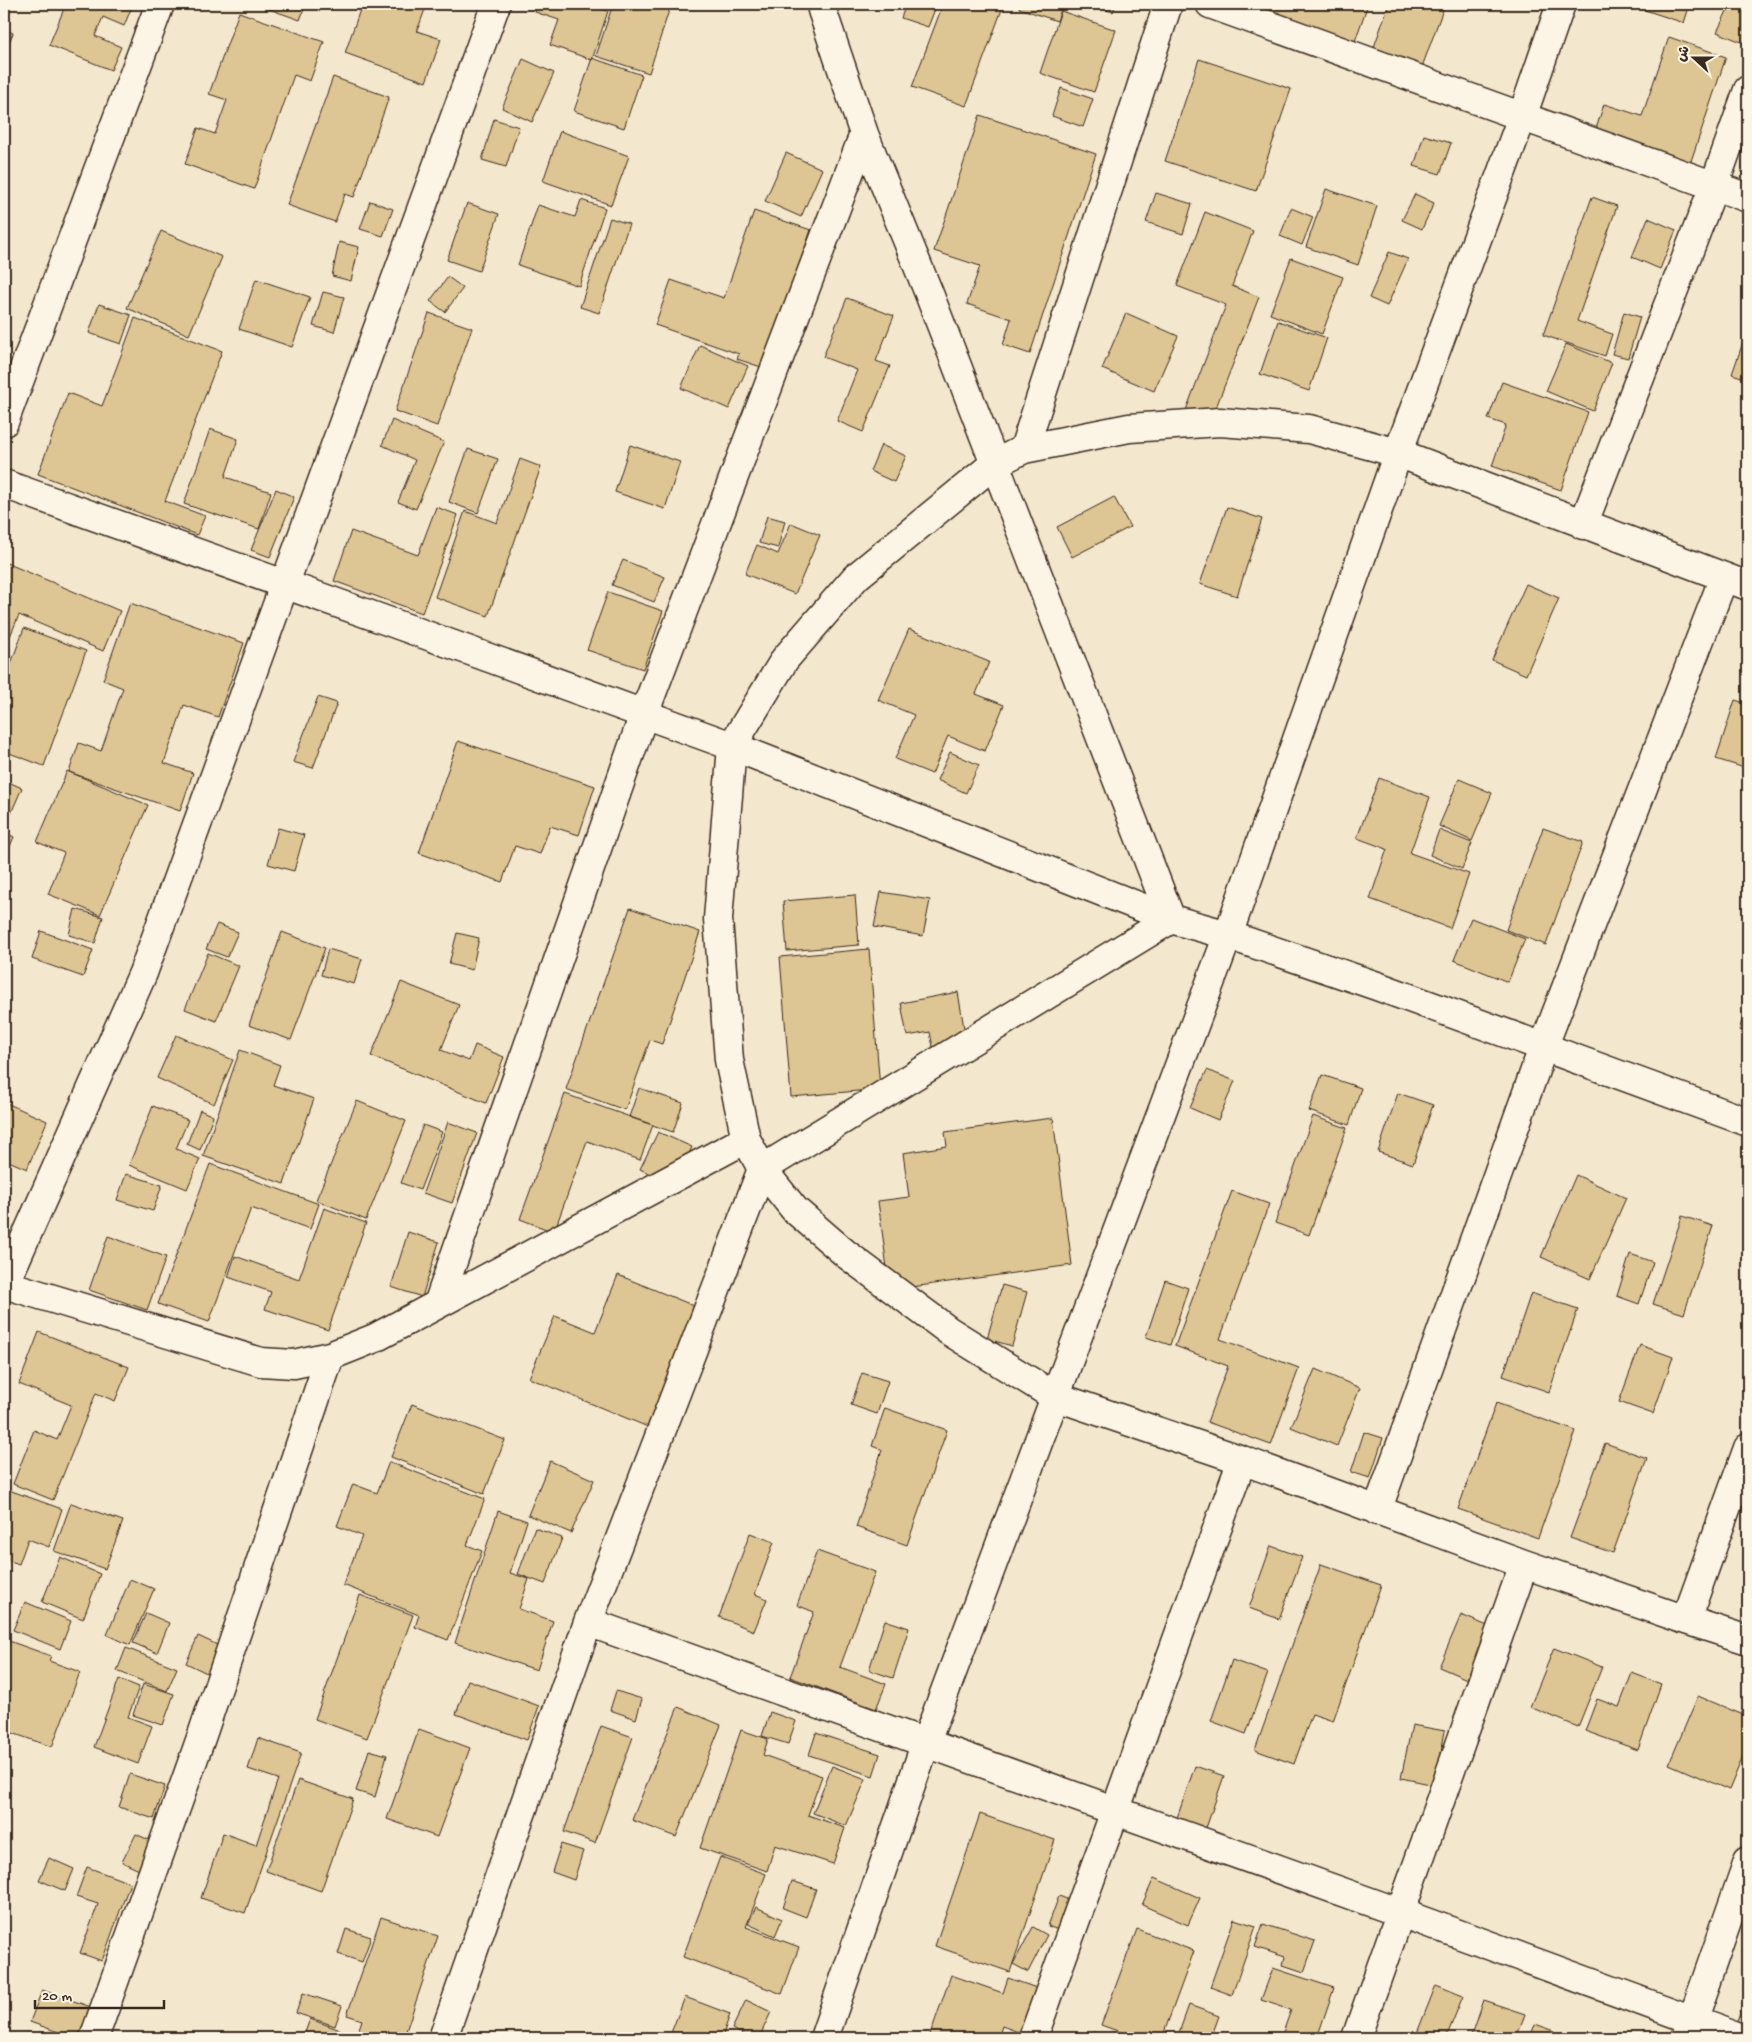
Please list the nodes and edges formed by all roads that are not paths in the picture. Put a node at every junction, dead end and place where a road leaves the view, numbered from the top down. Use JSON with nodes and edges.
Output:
{"nodes":[{"id":1,"x":160,"y":4,"type":"edge"},
{"id":2,"x":496,"y":4,"type":"edge"},
{"id":3,"x":1168,"y":4,"type":"edge"},
{"id":4,"x":1210,"y":4,"type":"edge"},
{"id":5,"x":1561,"y":4,"type":"edge"},
{"id":6,"x":817,"y":6,"type":"edge"},
{"id":7,"x":1748,"y":90,"type":"edge"},
{"id":8,"x":1522,"y":117,"type":"junction"},
{"id":9,"x":864,"y":134,"type":"junction"},
{"id":10,"x":1714,"y":186,"type":"junction"},
{"id":11,"x":1748,"y":198,"type":"edge"},
{"id":12,"x":4,"y":422,"type":"edge"},
{"id":13,"x":1024,"y":449,"type":"junction"},
{"id":14,"x":1398,"y":453,"type":"junction"},
{"id":15,"x":994,"y":464,"type":"junction"},
{"id":16,"x":4,"y":484,"type":"edge"},
{"id":17,"x":1583,"y":525,"type":"junction"},
{"id":18,"x":1736,"y":582,"type":"edge"},
{"id":19,"x":284,"y":584,"type":"junction"},
{"id":20,"x":644,"y":714,"type":"junction"},
{"id":21,"x":732,"y":746,"type":"junction"},
{"id":22,"x":1171,"y":919,"type":"junction"},
{"id":23,"x":1228,"y":935,"type":"junction"},
{"id":24,"x":1543,"y":1048,"type":"junction"},
{"id":25,"x":1748,"y":1122,"type":"edge"},
{"id":26,"x":746,"y":1139,"type":"junction"},
{"id":27,"x":762,"y":1169,"type":"junction"},
{"id":28,"x":4,"y":1285,"type":"edge"},
{"id":29,"x":438,"y":1304,"type":"junction"},
{"id":30,"x":330,"y":1356,"type":"junction"},
{"id":31,"x":1054,"y":1396,"type":"junction"},
{"id":32,"x":1748,"y":1448,"type":"edge"},
{"id":33,"x":1242,"y":1460,"type":"junction"},
{"id":34,"x":1377,"y":1511,"type":"junction"},
{"id":35,"x":1524,"y":1564,"type":"junction"},
{"id":36,"x":1686,"y":1620,"type":"junction"},
{"id":37,"x":588,"y":1622,"type":"junction"},
{"id":38,"x":1748,"y":1640,"type":"edge"},
{"id":39,"x":926,"y":1742,"type":"junction"},
{"id":40,"x":1116,"y":1810,"type":"junction"},
{"id":41,"x":1748,"y":1861,"type":"edge"},
{"id":42,"x":1400,"y":1912,"type":"junction"},
{"id":43,"x":1690,"y":2029,"type":"edge"},
{"id":44,"x":94,"y":2038,"type":"edge"},
{"id":45,"x":443,"y":2038,"type":"edge"},
{"id":46,"x":824,"y":2038,"type":"edge"},
{"id":47,"x":1033,"y":2038,"type":"edge"},
{"id":48,"x":1356,"y":2038,"type":"edge"},
{"id":49,"x":1742,"y":2038,"type":"edge"}],
"edges":[{"from":1,"to":12,"type":"street"},
{"from":2,"to":19,"type":"street"},
{"from":3,"to":13,"type":"street"},
{"from":4,"to":8,"type":"street"},
{"from":5,"to":8,"type":"street"},
{"from":6,"to":9,"type":"street"},
{"from":7,"to":10,"type":"street"},
{"from":8,"to":10,"type":"street"},
{"from":8,"to":14,"type":"street"},
{"from":9,"to":15,"type":"street"},
{"from":9,"to":20,"type":"street"},
{"from":10,"to":11,"type":"street"},
{"from":10,"to":17,"type":"street"},
{"from":13,"to":14,"type":"street"},
{"from":13,"to":15,"type":"street"},
{"from":14,"to":17,"type":"street"},
{"from":14,"to":23,"type":"street"},
{"from":15,"to":21,"type":"street"},
{"from":15,"to":22,"type":"street"},
{"from":16,"to":19,"type":"street"},
{"from":17,"to":18,"type":"street"},
{"from":18,"to":24,"type":"street"},
{"from":19,"to":20,"type":"street"},
{"from":19,"to":28,"type":"street"},
{"from":20,"to":21,"type":"street"},
{"from":20,"to":29,"type":"street"},
{"from":21,"to":22,"type":"street"},
{"from":21,"to":26,"type":"street"},
{"from":22,"to":23,"type":"street"},
{"from":22,"to":27,"type":"street"},
{"from":23,"to":24,"type":"street"},
{"from":23,"to":31,"type":"street"},
{"from":24,"to":25,"type":"street"},
{"from":24,"to":34,"type":"street"},
{"from":26,"to":27,"type":"street"},
{"from":26,"to":29,"type":"street"},
{"from":27,"to":31,"type":"street"},
{"from":27,"to":37,"type":"street"},
{"from":28,"to":30,"type":"street"},
{"from":29,"to":30,"type":"street"},
{"from":30,"to":44,"type":"street"},
{"from":31,"to":33,"type":"street"},
{"from":31,"to":39,"type":"street"},
{"from":32,"to":36,"type":"street"},
{"from":33,"to":34,"type":"street"},
{"from":33,"to":40,"type":"street"},
{"from":34,"to":35,"type":"street"},
{"from":35,"to":36,"type":"street"},
{"from":35,"to":42,"type":"street"},
{"from":36,"to":38,"type":"street"},
{"from":37,"to":39,"type":"street"},
{"from":37,"to":45,"type":"street"},
{"from":39,"to":40,"type":"street"},
{"from":39,"to":46,"type":"street"},
{"from":40,"to":42,"type":"street"},
{"from":40,"to":47,"type":"street"},
{"from":41,"to":43,"type":"street"},
{"from":42,"to":43,"type":"street"},
{"from":42,"to":48,"type":"street"},
{"from":43,"to":49,"type":"street"}]}
